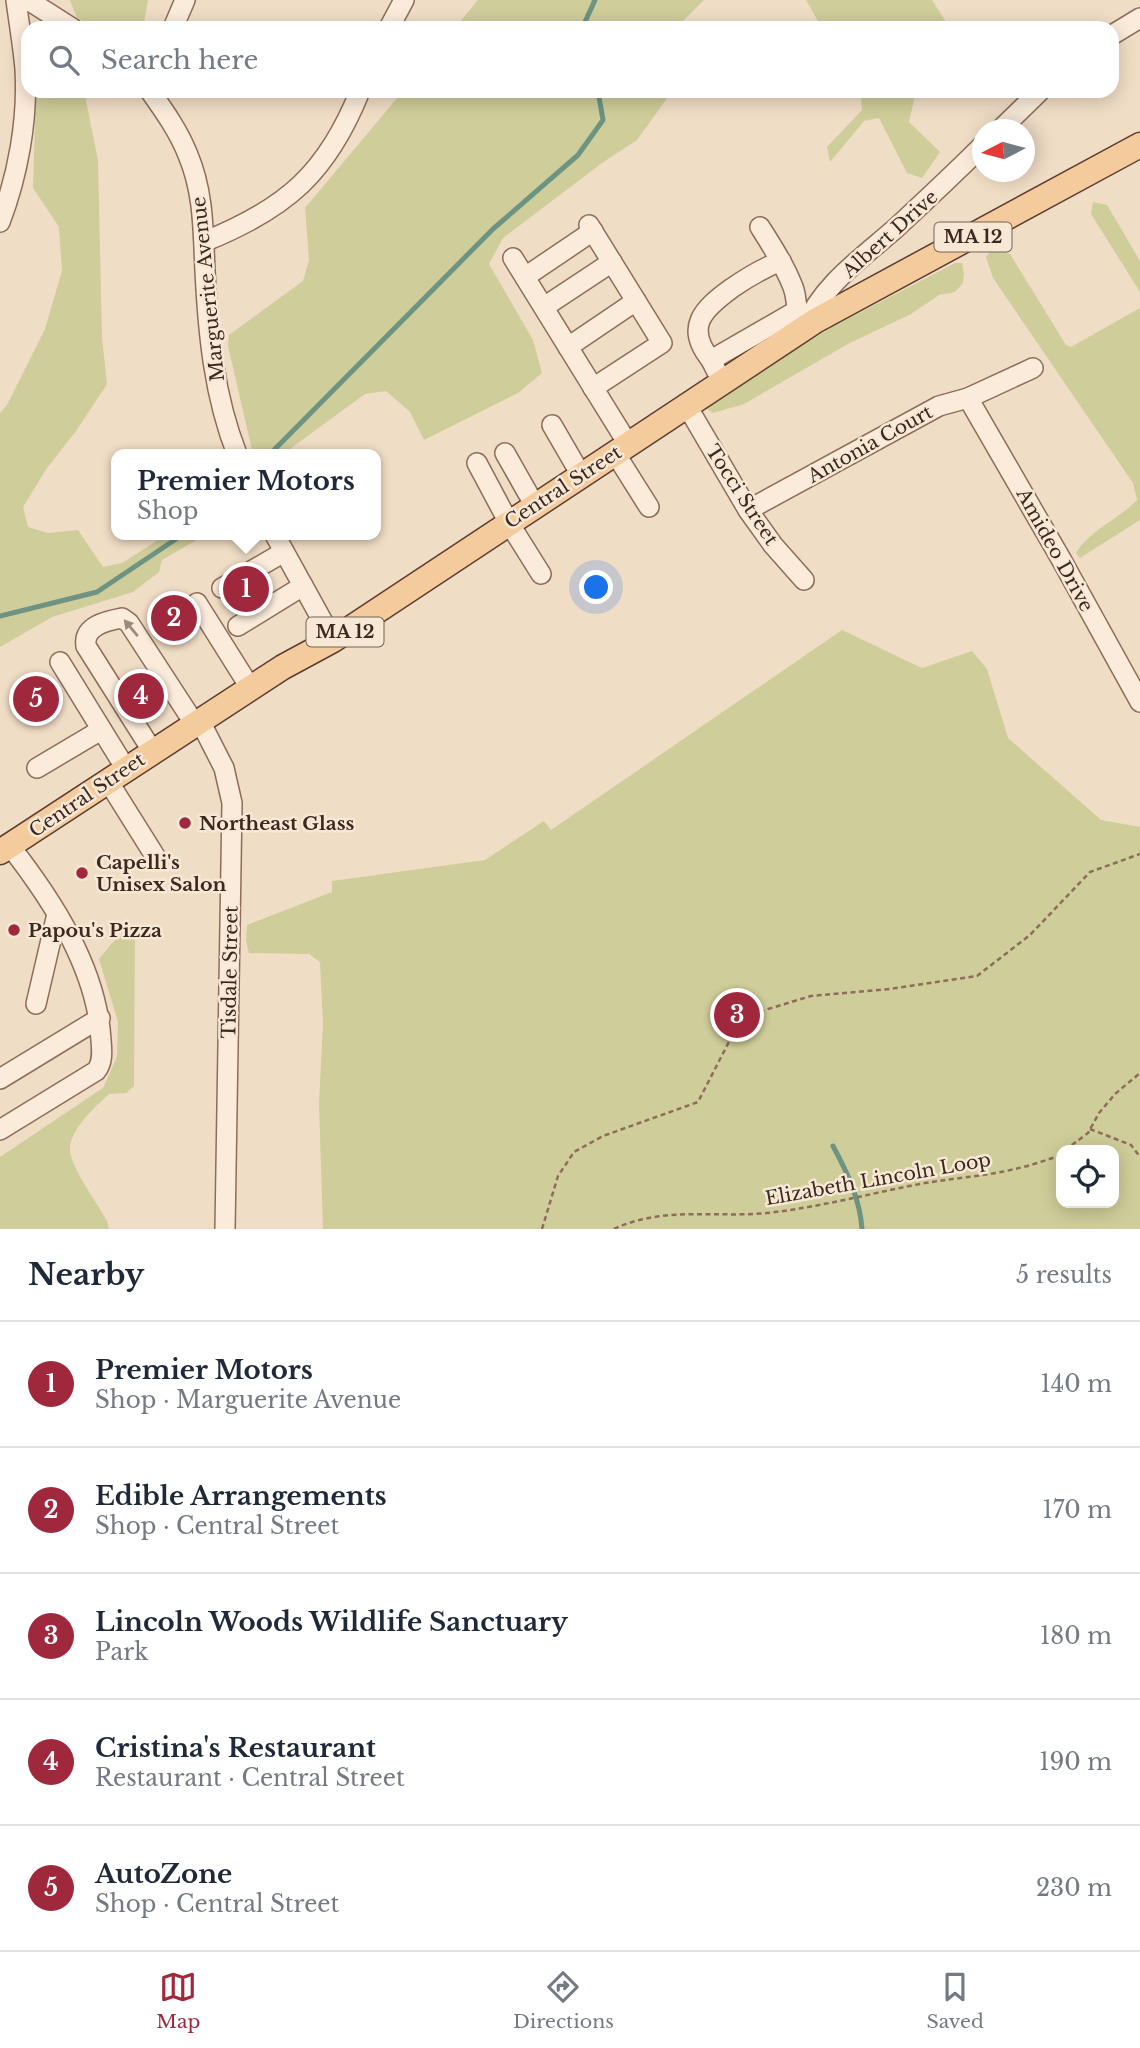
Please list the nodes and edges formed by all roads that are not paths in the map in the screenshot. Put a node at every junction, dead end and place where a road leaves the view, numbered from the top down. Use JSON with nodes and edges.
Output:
{"nodes":[{"id":1,"x":16,"y":0,"type":"edge"},
{"id":2,"x":28,"y":0,"type":"edge"},
{"id":3,"x":185,"y":0,"type":"edge"},
{"id":4,"x":404,"y":0,"type":"edge"},
{"id":5,"x":1140,"y":18,"type":"edge"},
{"id":6,"x":61,"y":21,"type":"edge"},
{"id":7,"x":176,"y":21,"type":"edge"},
{"id":8,"x":393,"y":21,"type":"edge"},
{"id":9,"x":1119,"y":31,"type":"edge"},
{"id":10,"x":21,"y":38,"type":"edge"},
{"id":11,"x":24,"y":98,"type":"edge"},
{"id":12,"x":155,"y":98,"type":"edge"},
{"id":13,"x":357,"y":98,"type":"edge"},
{"id":14,"x":1033,"y":98,"type":"edge"},
{"id":15,"x":1011,"y":119,"type":"edge"},
{"id":16,"x":1140,"y":145,"type":"edge"},
{"id":17,"x":972,"y":156,"type":"edge"},
{"id":18,"x":0,"y":222,"type":"edge"},
{"id":19,"x":760,"y":227,"type":"dead end"},
{"id":20,"x":206,"y":241,"type":"junction"},
{"id":21,"x":513,"y":258,"type":"dead end"},
{"id":22,"x":781,"y":261,"type":"junction"},
{"id":23,"x":612,"y":262,"type":"junction"},
{"id":24,"x":525,"y":277,"type":"junction"},
{"id":25,"x":636,"y":301,"type":"junction"},
{"id":26,"x":544,"y":307,"type":"junction"},
{"id":27,"x":800,"y":319,"type":"junction"},
{"id":28,"x":568,"y":347,"type":"junction"},
{"id":29,"x":711,"y":360,"type":"junction"},
{"id":30,"x":1033,"y":368,"type":"dead end"},
{"id":31,"x":722,"y":382,"type":"junction"},
{"id":32,"x":593,"y":388,"type":"junction"},
{"id":33,"x":968,"y":398,"type":"junction"},
{"id":34,"x":687,"y":406,"type":"junction"},
{"id":35,"x":552,"y":425,"type":"dead end"},
{"id":36,"x":235,"y":449,"type":"edge"},
{"id":37,"x":622,"y":449,"type":"junction"},
{"id":38,"x":505,"y":453,"type":"dead end"},
{"id":39,"x":477,"y":463,"type":"dead end"},
{"id":40,"x":580,"y":475,"type":"junction"},
{"id":41,"x":535,"y":506,"type":"junction"},
{"id":42,"x":649,"y":507,"type":"dead end"},
{"id":43,"x":748,"y":510,"type":"junction"},
{"id":44,"x":509,"y":523,"type":"junction"},
{"id":45,"x":279,"y":543,"type":"edge"},
{"id":46,"x":541,"y":574,"type":"dead end"},
{"id":47,"x":804,"y":580,"type":"dead end"},
{"id":48,"x":303,"y":586,"type":"junction"},
{"id":49,"x":222,"y":589,"type":"dead end"},
{"id":50,"x":197,"y":603,"type":"dead end"},
{"id":51,"x":238,"y":626,"type":"dead end"},
{"id":52,"x":333,"y":640,"type":"junction"},
{"id":53,"x":60,"y":662,"type":"dead end"},
{"id":54,"x":250,"y":688,"type":"junction"},
{"id":55,"x":1140,"y":702,"type":"edge"},
{"id":56,"x":198,"y":724,"type":"junction"},
{"id":57,"x":101,"y":730,"type":"junction"},
{"id":58,"x":153,"y":752,"type":"junction"},
{"id":59,"x":37,"y":768,"type":"dead end"},
{"id":60,"x":117,"y":775,"type":"junction"},
{"id":61,"x":5,"y":849,"type":"edge"},
{"id":62,"x":155,"y":856,"type":"dead end"},
{"id":63,"x":57,"y":914,"type":"junction"},
{"id":64,"x":36,"y":1004,"type":"dead end"},
{"id":65,"x":100,"y":1018,"type":"junction"},
{"id":66,"x":0,"y":1079,"type":"edge"},
{"id":67,"x":0,"y":1130,"type":"edge"},
{"id":68,"x":225,"y":1229,"type":"edge"}],
"edges":[{"from":1,"to":10,"type":"street"},
{"from":2,"to":6,"type":"street"},
{"from":3,"to":7,"type":"street"},
{"from":4,"to":8,"type":"street"},
{"from":5,"to":9,"type":"street"},
{"from":11,"to":18,"type":"street"},
{"from":12,"to":20,"type":"street","name":"Marguerite Avenue"},
{"from":13,"to":20,"type":"street"},
{"from":14,"to":15,"type":"street"},
{"from":16,"to":27,"type":"main road","name":"Central Street","number":"MA 12"},
{"from":17,"to":27,"type":"street","name":"Albert Drive"},
{"from":19,"to":22,"type":"street"},
{"from":20,"to":36,"type":"street","name":"Marguerite Avenue"},
{"from":21,"to":24,"type":"street"},
{"from":22,"to":27,"type":"street"},
{"from":22,"to":29,"type":"street"},
{"from":23,"to":24,"type":"street"},
{"from":23,"to":25,"type":"street"},
{"from":23,"to":26,"type":"street"},
{"from":24,"to":26,"type":"street"},
{"from":25,"to":28,"type":"street"},
{"from":25,"to":32,"type":"street"},
{"from":26,"to":28,"type":"street"},
{"from":27,"to":29,"type":"street"},
{"from":27,"to":31,"type":"main road","name":"Central Street","number":"MA 12"},
{"from":28,"to":32,"type":"street"},
{"from":29,"to":31,"type":"street"},
{"from":30,"to":33,"type":"street","name":"Antonia Court"},
{"from":31,"to":34,"type":"main road","name":"Central Street","number":"MA 12"},
{"from":32,"to":37,"type":"street"},
{"from":33,"to":43,"type":"street","name":"Antonia Court"},
{"from":33,"to":55,"type":"street","name":"Amideo Drive"},
{"from":34,"to":37,"type":"main road","name":"Central Street","number":"MA 12"},
{"from":34,"to":43,"type":"street","name":"Tocci Street"},
{"from":35,"to":40,"type":"street"},
{"from":37,"to":40,"type":"main road","name":"Central Street","number":"MA 12"},
{"from":37,"to":42,"type":"street"},
{"from":38,"to":41,"type":"street"},
{"from":39,"to":44,"type":"street"},
{"from":40,"to":41,"type":"main road","name":"Central Street","number":"MA 12"},
{"from":41,"to":44,"type":"main road","name":"Central Street","number":"MA 12"},
{"from":43,"to":47,"type":"street","name":"Tocci Street"},
{"from":44,"to":46,"type":"street"},
{"from":44,"to":52,"type":"main road","name":"Central Street","number":"MA 12"},
{"from":45,"to":48,"type":"street"},
{"from":45,"to":49,"type":"street"},
{"from":48,"to":51,"type":"street"},
{"from":48,"to":52,"type":"street"},
{"from":50,"to":54,"type":"street"},
{"from":52,"to":54,"type":"main road","name":"Central Street","number":"MA 12"},
{"from":53,"to":57,"type":"street"},
{"from":54,"to":56,"type":"main road","name":"Central Street","number":"MA 12"},
{"from":56,"to":58,"type":"main road","name":"Central Street","number":"MA 12"},
{"from":56,"to":58,"type":"street","name":"Tisdale Street","one_way":true},
{"from":56,"to":68,"type":"street","name":"Tisdale Street"},
{"from":57,"to":59,"type":"street"},
{"from":57,"to":60,"type":"street"},
{"from":58,"to":60,"type":"main road","name":"Central Street","number":"MA 12"},
{"from":60,"to":61,"type":"main road","name":"Central Street","number":"MA 12"},
{"from":60,"to":62,"type":"street"},
{"from":61,"to":63,"type":"street"},
{"from":63,"to":64,"type":"street"},
{"from":63,"to":65,"type":"street"},
{"from":65,"to":66,"type":"street"},
{"from":65,"to":67,"type":"street"}]}
